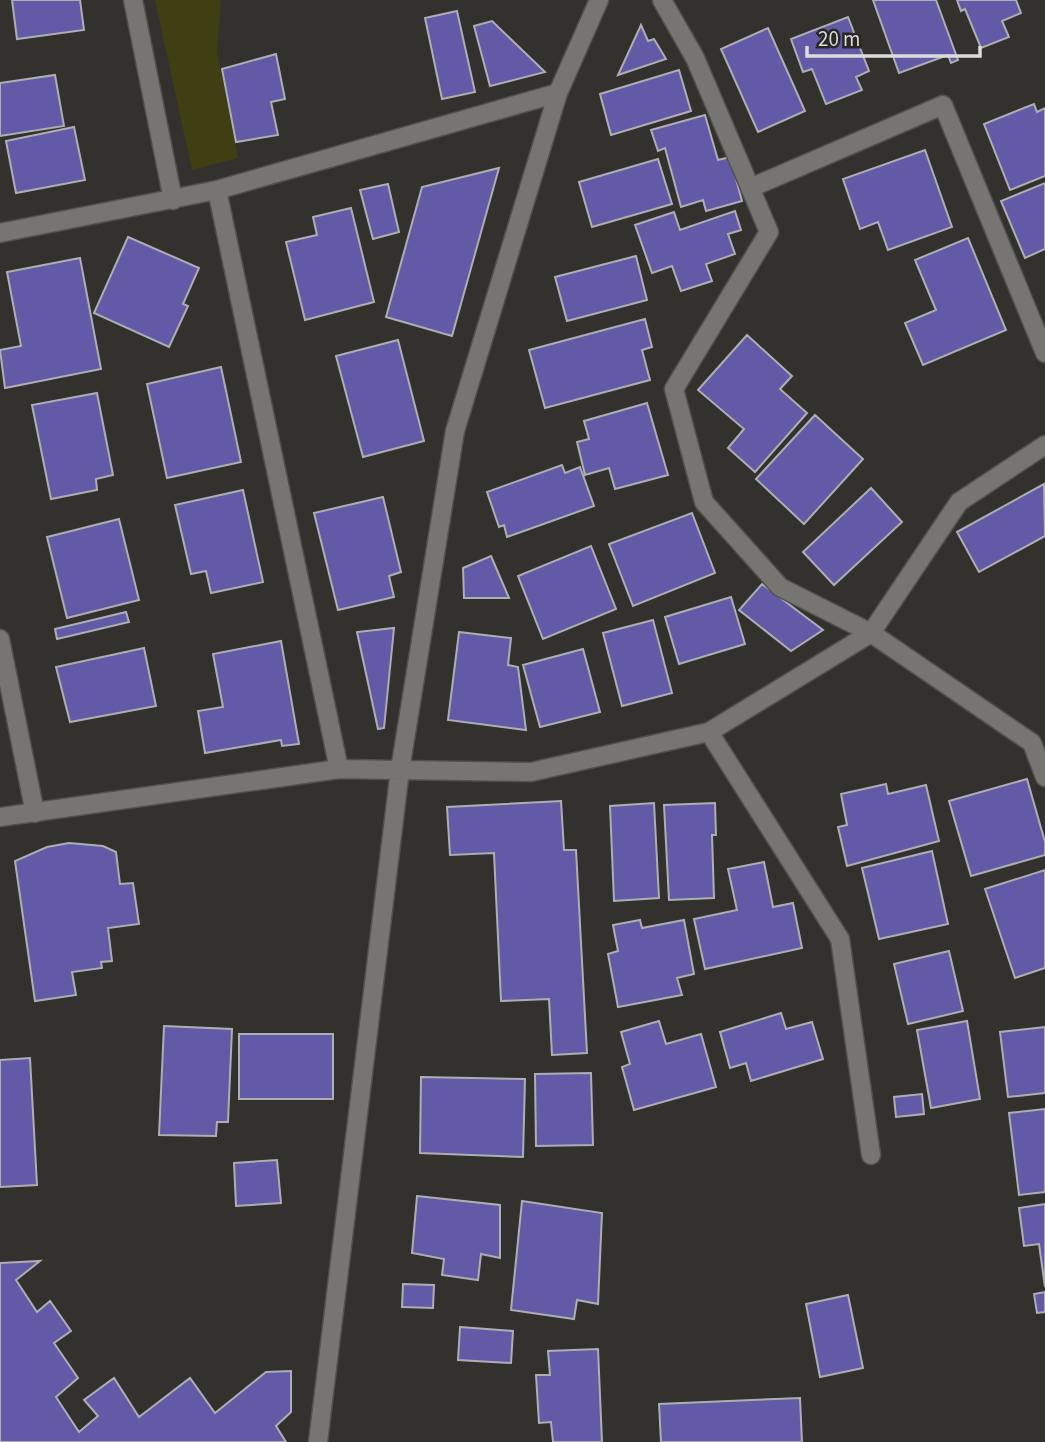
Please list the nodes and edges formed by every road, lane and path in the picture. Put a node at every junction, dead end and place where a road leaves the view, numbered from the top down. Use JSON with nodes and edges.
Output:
{"nodes":[{"id":1,"x":133,"y":0,"type":"edge"},
{"id":2,"x":599,"y":0,"type":"edge"},
{"id":3,"x":662,"y":0,"type":"edge"},
{"id":4,"x":558,"y":93,"type":"junction"},
{"id":5,"x":750,"y":188,"type":"junction"},
{"id":6,"x":217,"y":190,"type":"junction"},
{"id":7,"x":173,"y":200,"type":"junction"},
{"id":8,"x":0,"y":233,"type":"edge"},
{"id":9,"x":1045,"y":353,"type":"edge"},
{"id":10,"x":1045,"y":445,"type":"edge"},
{"id":11,"x":871,"y":633,"type":"junction"},
{"id":12,"x":0,"y":639,"type":"edge"},
{"id":13,"x":709,"y":732,"type":"junction"},
{"id":14,"x":339,"y":769,"type":"junction"},
{"id":15,"x":400,"y":770,"type":"junction"},
{"id":16,"x":1045,"y":777,"type":"edge"},
{"id":17,"x":35,"y":813,"type":"junction"},
{"id":18,"x":0,"y":817,"type":"edge"},
{"id":19,"x":871,"y":1155,"type":"dead end"},
{"id":20,"x":318,"y":1442,"type":"edge"}],
"edges":[{"from":1,"to":7,"type":"street"},
{"from":2,"to":4,"type":"street"},
{"from":3,"to":5,"type":"street"},
{"from":4,"to":6,"type":"street"},
{"from":4,"to":15,"type":"street"},
{"from":5,"to":9,"type":"street"},
{"from":5,"to":11,"type":"street"},
{"from":6,"to":7,"type":"street"},
{"from":6,"to":14,"type":"street"},
{"from":7,"to":8,"type":"street"},
{"from":10,"to":11,"type":"street"},
{"from":11,"to":13,"type":"street"},
{"from":11,"to":16,"type":"street"},
{"from":12,"to":17,"type":"street"},
{"from":13,"to":15,"type":"street"},
{"from":13,"to":19,"type":"street"},
{"from":14,"to":15,"type":"street"},
{"from":14,"to":17,"type":"street"},
{"from":15,"to":20,"type":"street"},
{"from":17,"to":18,"type":"street"}]}
